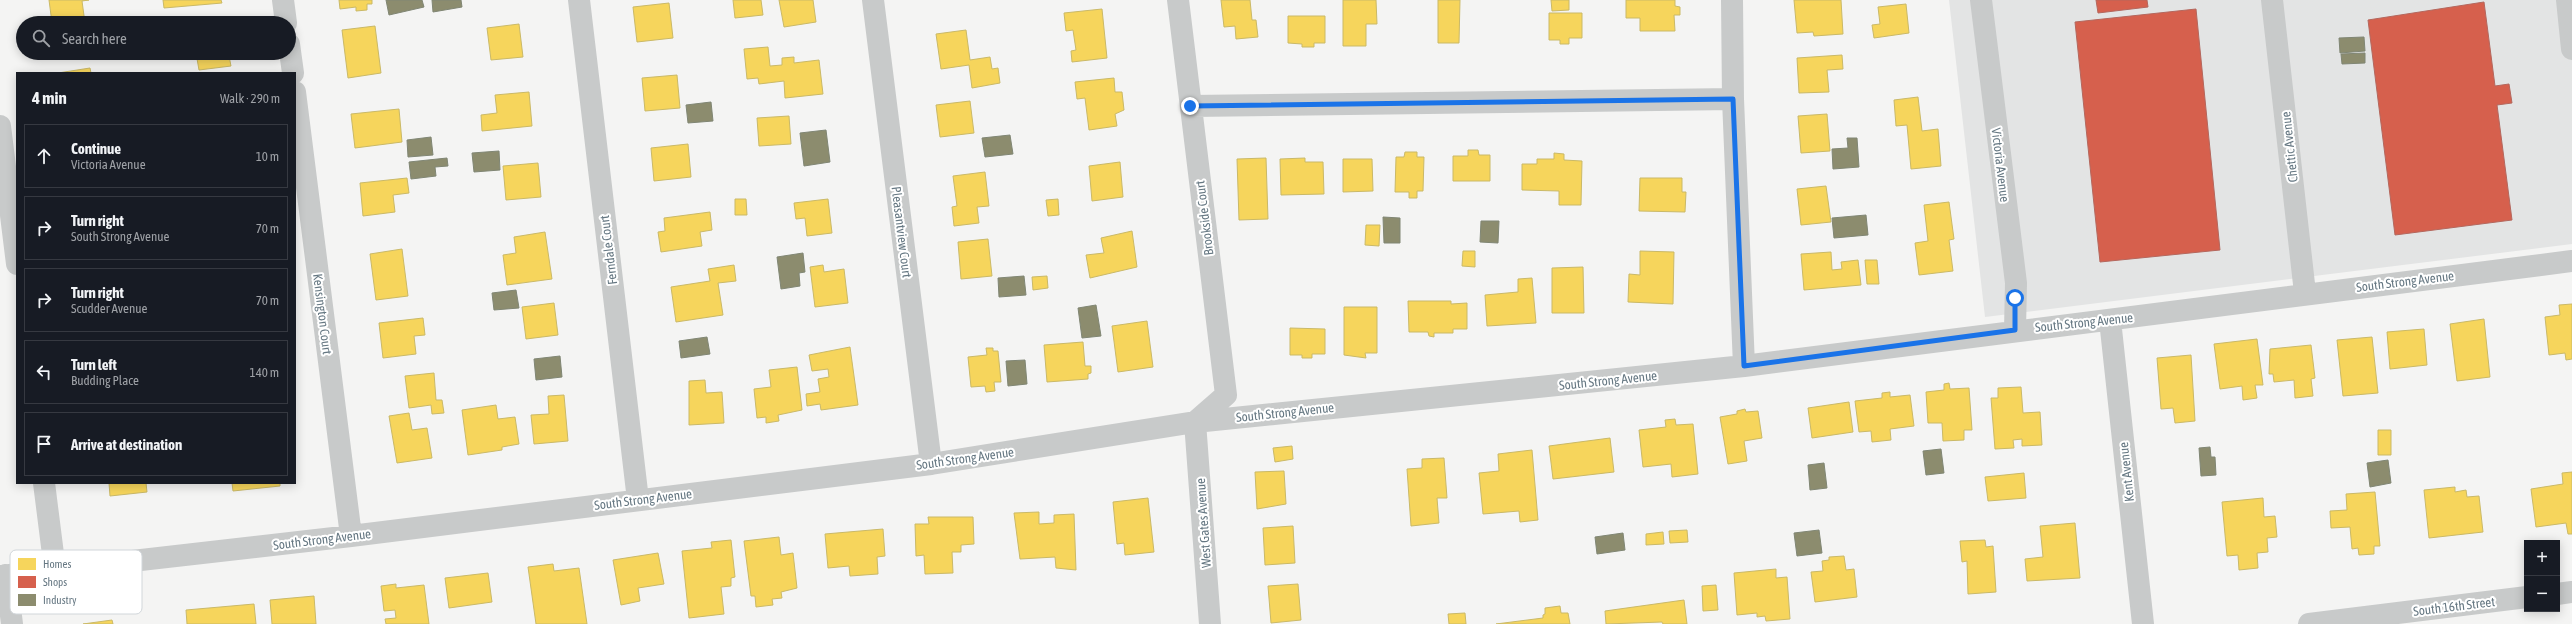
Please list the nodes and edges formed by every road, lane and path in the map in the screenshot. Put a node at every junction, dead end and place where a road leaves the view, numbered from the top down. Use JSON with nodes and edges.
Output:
{"nodes":[{"id":1,"x":283,"y":0,"type":"edge"},
{"id":2,"x":579,"y":0,"type":"edge"},
{"id":3,"x":873,"y":0,"type":"edge"},
{"id":4,"x":1178,"y":0,"type":"edge"},
{"id":5,"x":1732,"y":0,"type":"edge"},
{"id":6,"x":1981,"y":0,"type":"edge"},
{"id":7,"x":2272,"y":0,"type":"edge"},
{"id":8,"x":2567,"y":0,"type":"edge"},
{"id":9,"x":285,"y":16,"type":"edge"},
{"id":10,"x":2572,"y":49,"type":"edge"},
{"id":11,"x":291,"y":60,"type":"edge"},
{"id":12,"x":293,"y":72,"type":"edge"},
{"id":13,"x":1733,"y":99,"type":"junction"},
{"id":14,"x":296,"y":100,"type":"edge"},
{"id":15,"x":1190,"y":106,"type":"junction"},
{"id":16,"x":0,"y":126,"type":"edge"},
{"id":17,"x":16,"y":256,"type":"edge"},
{"id":18,"x":2572,"y":261,"type":"edge"},
{"id":19,"x":2305,"y":293,"type":"junction"},
{"id":20,"x":2110,"y":320,"type":"junction"},
{"id":21,"x":2015,"y":330,"type":"junction"},
{"id":22,"x":1744,"y":366,"type":"junction"},
{"id":23,"x":1195,"y":422,"type":"junction"},
{"id":24,"x":931,"y":464,"type":"junction"},
{"id":25,"x":44,"y":484,"type":"edge"},
{"id":26,"x":638,"y":500,"type":"junction"},
{"id":27,"x":351,"y":536,"type":"junction"},
{"id":28,"x":52,"y":550,"type":"edge"},
{"id":29,"x":142,"y":560,"type":"edge"},
{"id":30,"x":3,"y":575,"type":"edge"},
{"id":31,"x":2572,"y":592,"type":"edge"},
{"id":32,"x":2560,"y":594,"type":"edge"},
{"id":33,"x":2524,"y":597,"type":"edge"},
{"id":34,"x":10,"y":613,"type":"edge"},
{"id":35,"x":10,"y":614,"type":"edge"},
{"id":36,"x":12,"y":624,"type":"edge"},
{"id":37,"x":1210,"y":624,"type":"edge"},
{"id":38,"x":2143,"y":624,"type":"edge"},
{"id":39,"x":2309,"y":624,"type":"edge"}],
"edges":[{"from":1,"to":9,"type":"street"},
{"from":2,"to":26,"type":"street","name":"Ferndale Court"},
{"from":3,"to":24,"type":"street","name":"Pleasantview Court"},
{"from":4,"to":15,"type":"street","name":"Brookside Court"},
{"from":5,"to":13,"type":"street"},
{"from":6,"to":21,"type":"street","name":"Victoria Avenue"},
{"from":7,"to":19,"type":"street","name":"Chettic Avenue"},
{"from":8,"to":10,"type":"street"},
{"from":11,"to":12,"type":"street"},
{"from":13,"to":15,"type":"street"},
{"from":13,"to":22,"type":"street"},
{"from":14,"to":27,"type":"street","name":"Kensington Court"},
{"from":15,"to":23,"type":"street","name":"Brookside Court"},
{"from":16,"to":17,"type":"street"},
{"from":18,"to":19,"type":"street","name":"South Strong Avenue"},
{"from":19,"to":20,"type":"street","name":"South Strong Avenue"},
{"from":20,"to":21,"type":"street","name":"South Strong Avenue"},
{"from":20,"to":38,"type":"street","name":"Kent Avenue"},
{"from":21,"to":22,"type":"street","name":"South Strong Avenue"},
{"from":22,"to":23,"type":"street","name":"South Strong Avenue"},
{"from":23,"to":24,"type":"street","name":"South Strong Avenue"},
{"from":23,"to":37,"type":"street","name":"West Gates Avenue"},
{"from":24,"to":26,"type":"street","name":"South Strong Avenue"},
{"from":25,"to":28,"type":"street"},
{"from":26,"to":27,"type":"street","name":"South Strong Avenue"},
{"from":27,"to":29,"type":"street","name":"South Strong Avenue"},
{"from":30,"to":34,"type":"street"},
{"from":31,"to":32,"type":"street"},
{"from":33,"to":39,"type":"street","name":"South 16th Street"},
{"from":35,"to":36,"type":"street"}]}
